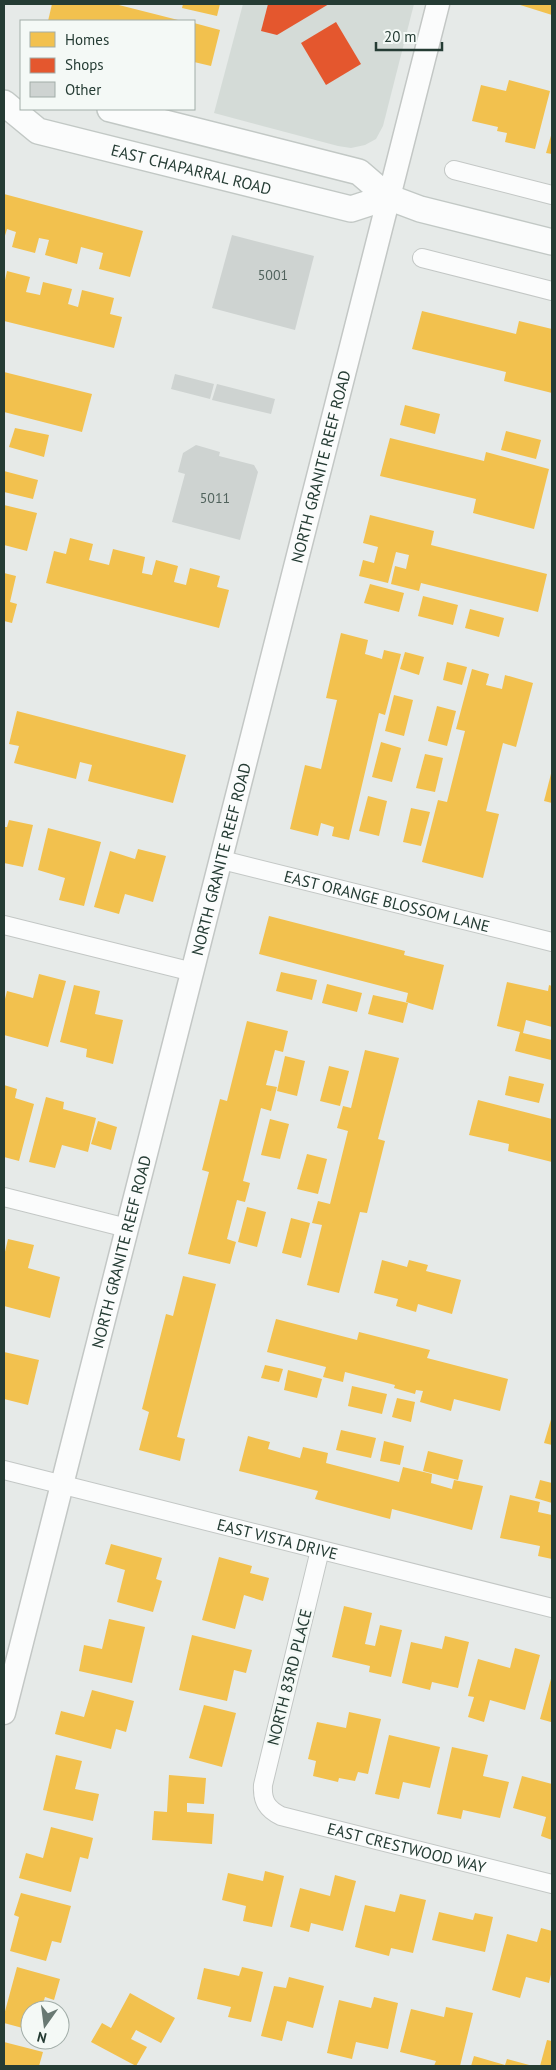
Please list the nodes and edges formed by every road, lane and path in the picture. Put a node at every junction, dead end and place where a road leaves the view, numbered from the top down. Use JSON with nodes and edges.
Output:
{"nodes":[{"id":1,"x":438,"y":4,"type":"edge"},
{"id":2,"x":20,"y":98,"type":"edge"},
{"id":3,"x":4,"y":103,"type":"edge"},
{"id":4,"x":114,"y":110,"type":"edge"},
{"id":5,"x":454,"y":170,"type":"dead end"},
{"id":6,"x":552,"y":195,"type":"edge"},
{"id":7,"x":388,"y":197,"type":"junction"},
{"id":8,"x":552,"y":242,"type":"edge"},
{"id":9,"x":422,"y":258,"type":"dead end"},
{"id":10,"x":552,"y":291,"type":"edge"},
{"id":11,"x":222,"y":860,"type":"junction"},
{"id":12,"x":4,"y":925,"type":"edge"},
{"id":13,"x":552,"y":942,"type":"edge"},
{"id":14,"x":193,"y":972,"type":"junction"},
{"id":15,"x":4,"y":1197,"type":"edge"},
{"id":16,"x":127,"y":1228,"type":"junction"},
{"id":17,"x":4,"y":1470,"type":"edge"},
{"id":18,"x":62,"y":1485,"type":"junction"},
{"id":19,"x":320,"y":1550,"type":"junction"},
{"id":20,"x":552,"y":1608,"type":"edge"},
{"id":21,"x":4,"y":1713,"type":"edge"},
{"id":22,"x":264,"y":1803,"type":"joint"},
{"id":23,"x":552,"y":1884,"type":"edge"}],
"edges":[{"from":1,"to":7,"type":"street","name":"NORTH GRANITE REEF ROAD"},
{"from":2,"to":3,"type":"main road","name":"EAST CHAPARRAL ROAD"},
{"from":3,"to":7,"type":"main road","name":"EAST CHAPARRAL ROAD"},
{"from":4,"to":7,"type":"main road"},
{"from":5,"to":6,"type":"street"},
{"from":7,"to":8,"type":"main road"},
{"from":7,"to":11,"type":"street","name":"NORTH GRANITE REEF ROAD"},
{"from":9,"to":10,"type":"street"},
{"from":11,"to":13,"type":"street","name":"EAST ORANGE BLOSSOM LANE"},
{"from":11,"to":14,"type":"street","name":"NORTH GRANITE REEF ROAD"},
{"from":12,"to":14,"type":"street"},
{"from":14,"to":16,"type":"street","name":"NORTH GRANITE REEF ROAD"},
{"from":15,"to":16,"type":"street"},
{"from":16,"to":18,"type":"street","name":"NORTH GRANITE REEF ROAD"},
{"from":17,"to":18,"type":"street","name":"EAST VISTA DRIVE"},
{"from":18,"to":19,"type":"street","name":"EAST VISTA DRIVE"},
{"from":18,"to":21,"type":"street","name":"NORTH GRANITE REEF ROAD"},
{"from":19,"to":20,"type":"street","name":"EAST VISTA DRIVE"},
{"from":19,"to":22,"type":"street","name":"NORTH 83RD PLACE"},
{"from":22,"to":23,"type":"street","name":"EAST CRESTWOOD WAY"}]}
